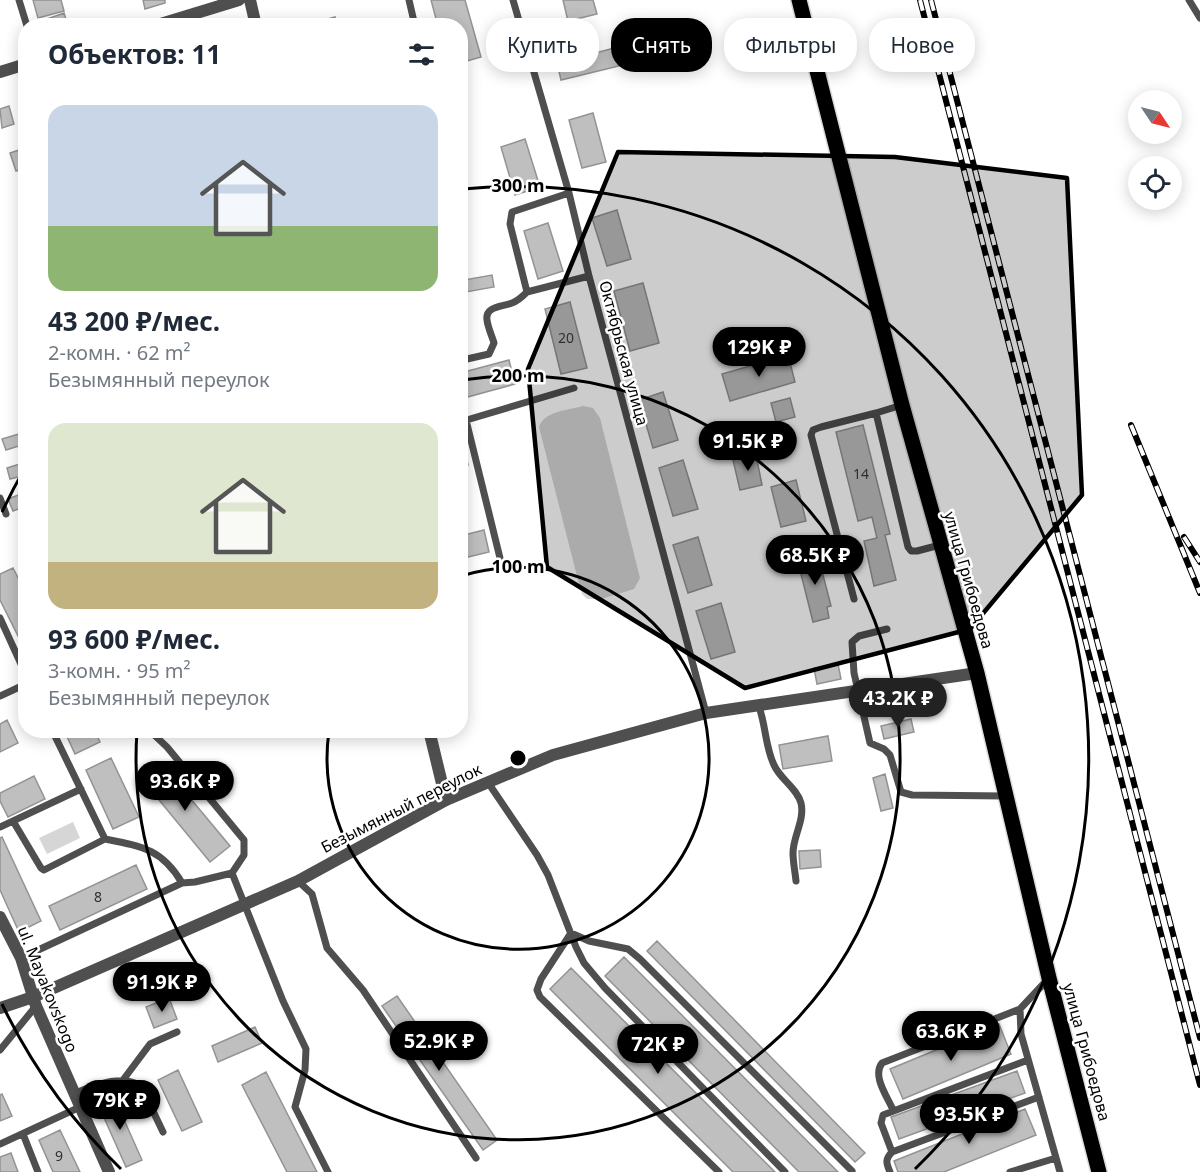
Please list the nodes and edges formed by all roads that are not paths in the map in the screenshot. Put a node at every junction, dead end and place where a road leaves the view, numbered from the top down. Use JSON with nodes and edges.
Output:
{"nodes":[{"id":1,"x":19,"y":0,"type":"edge"},
{"id":2,"x":239,"y":0,"type":"edge"},
{"id":3,"x":250,"y":0,"type":"edge"},
{"id":4,"x":409,"y":0,"type":"edge"},
{"id":5,"x":513,"y":0,"type":"edge"},
{"id":6,"x":799,"y":0,"type":"edge"},
{"id":7,"x":1189,"y":0,"type":"edge"},
{"id":8,"x":25,"y":18,"type":"edge"},
{"id":9,"x":180,"y":18,"type":"edge"},
{"id":10,"x":254,"y":18,"type":"edge"},
{"id":11,"x":413,"y":18,"type":"edge"},
{"id":12,"x":1200,"y":18,"type":"edge"},
{"id":13,"x":18,"y":66,"type":"edge"},
{"id":14,"x":0,"y":72,"type":"edge"},
{"id":15,"x":569,"y":193,"type":"junction"},
{"id":16,"x":589,"y":276,"type":"junction"},
{"id":17,"x":527,"y":292,"type":"junction"},
{"id":18,"x":468,"y":359,"type":"edge"},
{"id":19,"x":574,"y":388,"type":"dead end"},
{"id":20,"x":903,"y":405,"type":"junction"},
{"id":21,"x":876,"y":413,"type":"junction"},
{"id":22,"x":468,"y":420,"type":"edge"},
{"id":23,"x":468,"y":439,"type":"edge"},
{"id":24,"x":0,"y":498,"type":"edge"},
{"id":25,"x":6,"y":514,"type":"dead end"},
{"id":26,"x":940,"y":545,"type":"junction"},
{"id":27,"x":501,"y":558,"type":"dead end"},
{"id":28,"x":854,"y":599,"type":"dead end"},
{"id":29,"x":0,"y":618,"type":"edge"},
{"id":30,"x":887,"y":629,"type":"dead end"},
{"id":31,"x":18,"y":657,"type":"edge"},
{"id":32,"x":977,"y":673,"type":"junction"},
{"id":33,"x":18,"y":688,"type":"edge"},
{"id":34,"x":857,"y":691,"type":"junction"},
{"id":35,"x":0,"y":696,"type":"edge"},
{"id":36,"x":759,"y":707,"type":"junction"},
{"id":37,"x":706,"y":713,"type":"junction"},
{"id":38,"x":56,"y":738,"type":"edge"},
{"id":39,"x":157,"y":738,"type":"edge"},
{"id":40,"x":431,"y":738,"type":"edge"},
{"id":41,"x":487,"y":781,"type":"junction"},
{"id":42,"x":81,"y":789,"type":"junction"},
{"id":43,"x":1005,"y":796,"type":"junction"},
{"id":44,"x":446,"y":800,"type":"junction"},
{"id":45,"x":14,"y":821,"type":"junction"},
{"id":46,"x":0,"y":827,"type":"edge"},
{"id":47,"x":105,"y":838,"type":"junction"},
{"id":48,"x":232,"y":873,"type":"junction"},
{"id":49,"x":796,"y":880,"type":"dead end"},
{"id":50,"x":298,"y":881,"type":"junction"},
{"id":51,"x":182,"y":883,"type":"junction"},
{"id":52,"x":244,"y":904,"type":"junction"},
{"id":53,"x":0,"y":917,"type":"edge"},
{"id":54,"x":571,"y":933,"type":"junction"},
{"id":55,"x":21,"y":958,"type":"junction"},
{"id":56,"x":1049,"y":978,"type":"junction"},
{"id":57,"x":35,"y":1002,"type":"junction"},
{"id":58,"x":0,"y":1008,"type":"edge"},
{"id":59,"x":1020,"y":1009,"type":"junction"},
{"id":60,"x":177,"y":1032,"type":"dead end"},
{"id":61,"x":0,"y":1050,"type":"edge"},
{"id":62,"x":1028,"y":1060,"type":"junction"},
{"id":63,"x":123,"y":1080,"type":"junction"},
{"id":64,"x":74,"y":1094,"type":"junction"},
{"id":65,"x":1039,"y":1097,"type":"junction"},
{"id":66,"x":80,"y":1107,"type":"junction"},
{"id":67,"x":893,"y":1110,"type":"junction"},
{"id":68,"x":163,"y":1132,"type":"dead end"},
{"id":69,"x":23,"y":1134,"type":"junction"},
{"id":70,"x":0,"y":1144,"type":"edge"},
{"id":71,"x":892,"y":1152,"type":"junction"},
{"id":72,"x":476,"y":1158,"type":"dead end"},
{"id":73,"x":1056,"y":1158,"type":"junction"},
{"id":74,"x":852,"y":1171,"type":"edge"},
{"id":75,"x":38,"y":1172,"type":"edge"},
{"id":76,"x":110,"y":1172,"type":"edge"},
{"id":77,"x":328,"y":1172,"type":"edge"},
{"id":78,"x":719,"y":1172,"type":"edge"},
{"id":79,"x":785,"y":1172,"type":"edge"},
{"id":80,"x":890,"y":1172,"type":"edge"},
{"id":81,"x":1010,"y":1172,"type":"edge"},
{"id":82,"x":1060,"y":1172,"type":"edge"},
{"id":83,"x":1099,"y":1172,"type":"edge"}],
"edges":[{"from":1,"to":8,"type":"lane"},
{"from":2,"to":9,"type":"street"},
{"from":3,"to":10,"type":"street"},
{"from":4,"to":11,"type":"lane"},
{"from":5,"to":15,"type":"lane","name":"Октябрьская улица"},
{"from":6,"to":20,"type":"main road","name":"улица Грибоедова"},
{"from":7,"to":12,"type":"lane"},
{"from":13,"to":14,"type":"street"},
{"from":15,"to":16,"type":"lane","name":"Октябрьская улица"},
{"from":15,"to":17,"type":"lane"},
{"from":16,"to":17,"type":"lane"},
{"from":16,"to":37,"type":"lane","name":"Октябрьская улица"},
{"from":17,"to":18,"type":"lane"},
{"from":19,"to":22,"type":"lane"},
{"from":20,"to":21,"type":"lane"},
{"from":20,"to":26,"type":"main road","name":"улица Грибоедова"},
{"from":21,"to":26,"type":"lane"},
{"from":21,"to":28,"type":"lane"},
{"from":23,"to":27,"type":"lane"},
{"from":24,"to":25,"type":"lane"},
{"from":26,"to":32,"type":"main road","name":"улица Грибоедова"},
{"from":29,"to":31,"type":"lane"},
{"from":30,"to":34,"type":"lane"},
{"from":32,"to":34,"type":"street","name":"Безымянный переулок"},
{"from":32,"to":43,"type":"main road","name":"улица Грибоедова"},
{"from":33,"to":35,"type":"lane"},
{"from":34,"to":36,"type":"street","name":"Безымянный переулок"},
{"from":34,"to":43,"type":"lane"},
{"from":36,"to":37,"type":"street","name":"Безымянный переулок"},
{"from":36,"to":49,"type":"lane"},
{"from":37,"to":41,"type":"street","name":"Безымянный переулок"},
{"from":38,"to":42,"type":"lane"},
{"from":39,"to":48,"type":"lane"},
{"from":40,"to":44,"type":"street"},
{"from":41,"to":44,"type":"street","name":"Безымянный переулок"},
{"from":41,"to":54,"type":"lane"},
{"from":42,"to":45,"type":"lane"},
{"from":42,"to":47,"type":"lane"},
{"from":43,"to":56,"type":"main road","name":"улица Грибоедова"},
{"from":44,"to":50,"type":"street","name":"Безымянный переулок"},
{"from":45,"to":46,"type":"lane"},
{"from":45,"to":47,"type":"lane"},
{"from":47,"to":51,"type":"lane"},
{"from":48,"to":51,"type":"lane"},
{"from":48,"to":52,"type":"lane"},
{"from":50,"to":52,"type":"street","name":"Безымянный переулок"},
{"from":50,"to":72,"type":"lane"},
{"from":51,"to":55,"type":"lane"},
{"from":52,"to":57,"type":"street","name":"Безымянный переулок"},
{"from":52,"to":77,"type":"lane"},
{"from":53,"to":55,"type":"street","name":"ul. Mayakovskogo"},
{"from":54,"to":74,"type":"lane"},
{"from":54,"to":78,"type":"lane"},
{"from":54,"to":79,"type":"lane"},
{"from":55,"to":57,"type":"street","name":"ul. Mayakovskogo"},
{"from":56,"to":59,"type":"lane"},
{"from":56,"to":83,"type":"main road","name":"улица Грибоедова"},
{"from":57,"to":58,"type":"street","name":"Безымянный переулок"},
{"from":57,"to":61,"type":"lane"},
{"from":57,"to":64,"type":"street","name":"ul. Mayakovskogo"},
{"from":59,"to":62,"type":"lane"},
{"from":59,"to":67,"type":"lane"},
{"from":60,"to":63,"type":"lane"},
{"from":62,"to":65,"type":"lane"},
{"from":62,"to":67,"type":"lane"},
{"from":63,"to":64,"type":"lane"},
{"from":63,"to":68,"type":"lane"},
{"from":64,"to":66,"type":"street","name":"ul. Mayakovskogo"},
{"from":65,"to":71,"type":"lane"},
{"from":65,"to":73,"type":"lane"},
{"from":66,"to":69,"type":"lane"},
{"from":66,"to":76,"type":"street","name":"ul. Mayakovskogo"},
{"from":67,"to":71,"type":"lane"},
{"from":69,"to":70,"type":"lane"},
{"from":69,"to":75,"type":"lane"},
{"from":71,"to":80,"type":"lane"},
{"from":73,"to":81,"type":"lane"},
{"from":73,"to":82,"type":"lane"}]}
